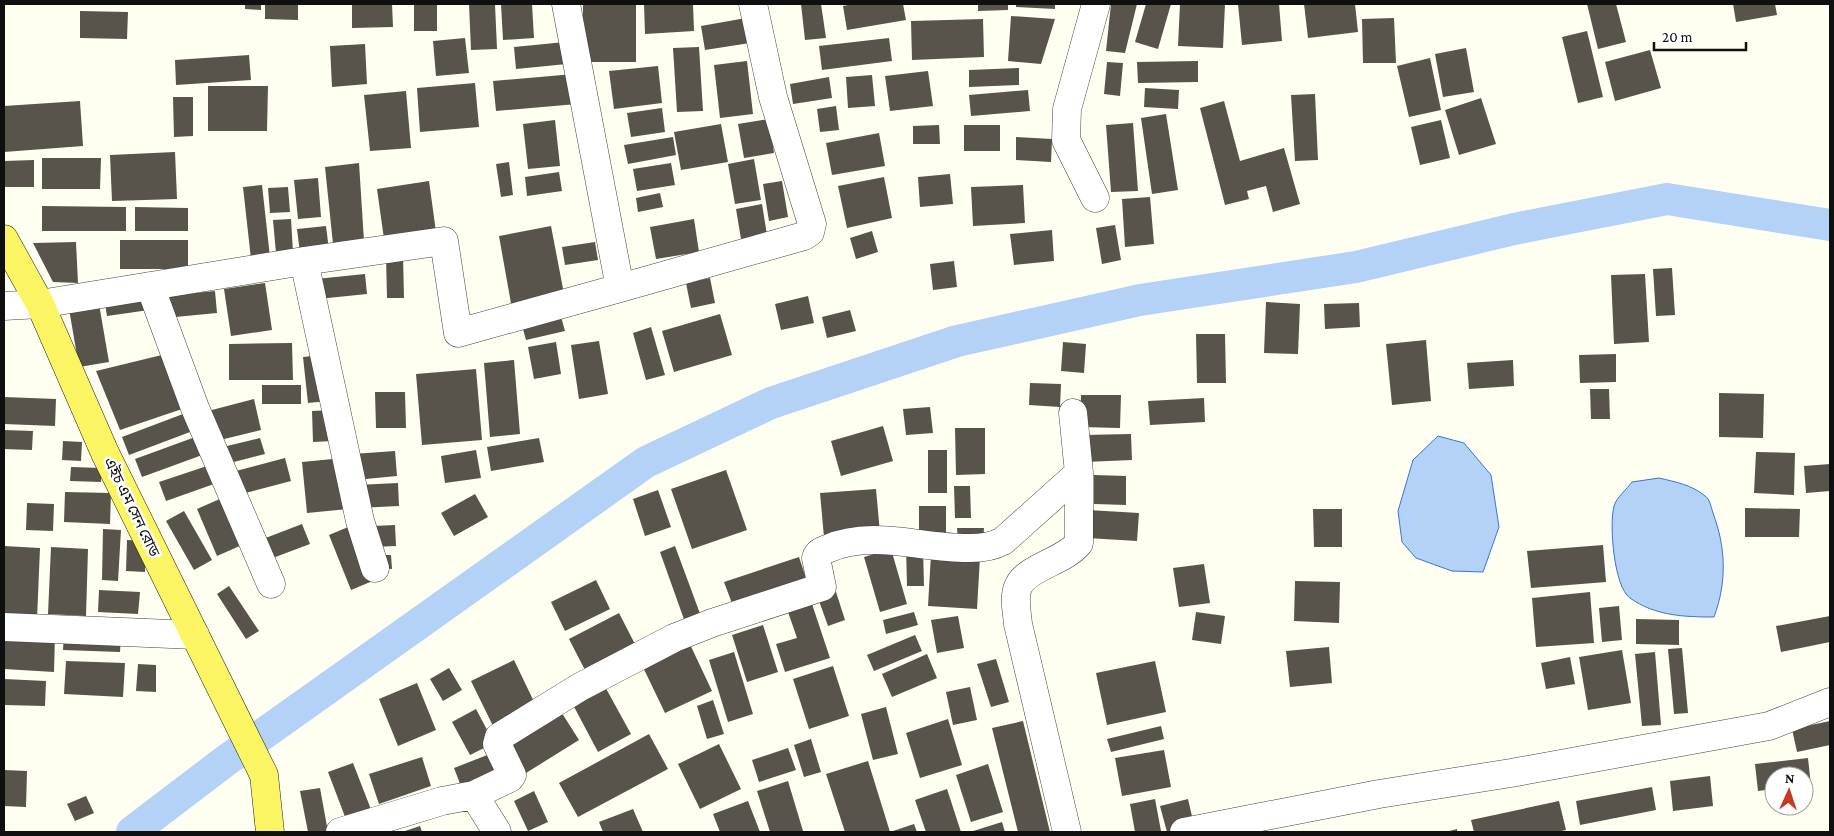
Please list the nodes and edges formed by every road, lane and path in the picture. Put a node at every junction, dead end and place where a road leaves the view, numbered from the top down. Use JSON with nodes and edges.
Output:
{"nodes":[{"id":1,"x":566,"y":4,"type":"edge"},
{"id":2,"x":754,"y":4,"type":"edge"},
{"id":3,"x":1096,"y":4,"type":"edge"},
{"id":4,"x":1095,"y":198,"type":"dead end"},
{"id":5,"x":4,"y":239,"type":"edge"},
{"id":6,"x":304,"y":261,"type":"junction"},
{"id":7,"x":150,"y":286,"type":"junction"},
{"id":8,"x":620,"y":288,"type":"junction"},
{"id":9,"x":40,"y":304,"type":"junction"},
{"id":10,"x":4,"y":306,"type":"edge"},
{"id":11,"x":1073,"y":413,"type":"dead end"},
{"id":12,"x":1079,"y":473,"type":"junction"},
{"id":13,"x":375,"y":568,"type":"dead end"},
{"id":14,"x":271,"y":584,"type":"dead end"},
{"id":15,"x":4,"y":627,"type":"edge"},
{"id":16,"x":195,"y":635,"type":"junction"},
{"id":17,"x":1830,"y":702,"type":"edge"},
{"id":18,"x":474,"y":795,"type":"junction"},
{"id":19,"x":270,"y":832,"type":"edge"},
{"id":20,"x":340,"y":832,"type":"edge"},
{"id":21,"x":496,"y":832,"type":"edge"},
{"id":22,"x":1067,"y":832,"type":"edge"},
{"id":23,"x":1184,"y":832,"type":"edge"}],
"edges":[{"from":1,"to":8,"type":"street"},
{"from":2,"to":8,"type":"street"},
{"from":3,"to":4,"type":"street"},
{"from":5,"to":9,"type":"main road","name":"এইচ এম সেন রোড"},
{"from":6,"to":7,"type":"street"},
{"from":6,"to":8,"type":"street"},
{"from":6,"to":13,"type":"street"},
{"from":7,"to":9,"type":"street"},
{"from":7,"to":14,"type":"street"},
{"from":9,"to":10,"type":"street"},
{"from":9,"to":16,"type":"main road","name":"এইচ এম সেন রোড"},
{"from":11,"to":12,"type":"street"},
{"from":12,"to":18,"type":"street"},
{"from":12,"to":22,"type":"street"},
{"from":15,"to":16,"type":"street"},
{"from":16,"to":19,"type":"main road","name":"এইচ এম সেন রোড"},
{"from":17,"to":23,"type":"street"},
{"from":18,"to":20,"type":"street"},
{"from":18,"to":21,"type":"street"}]}
